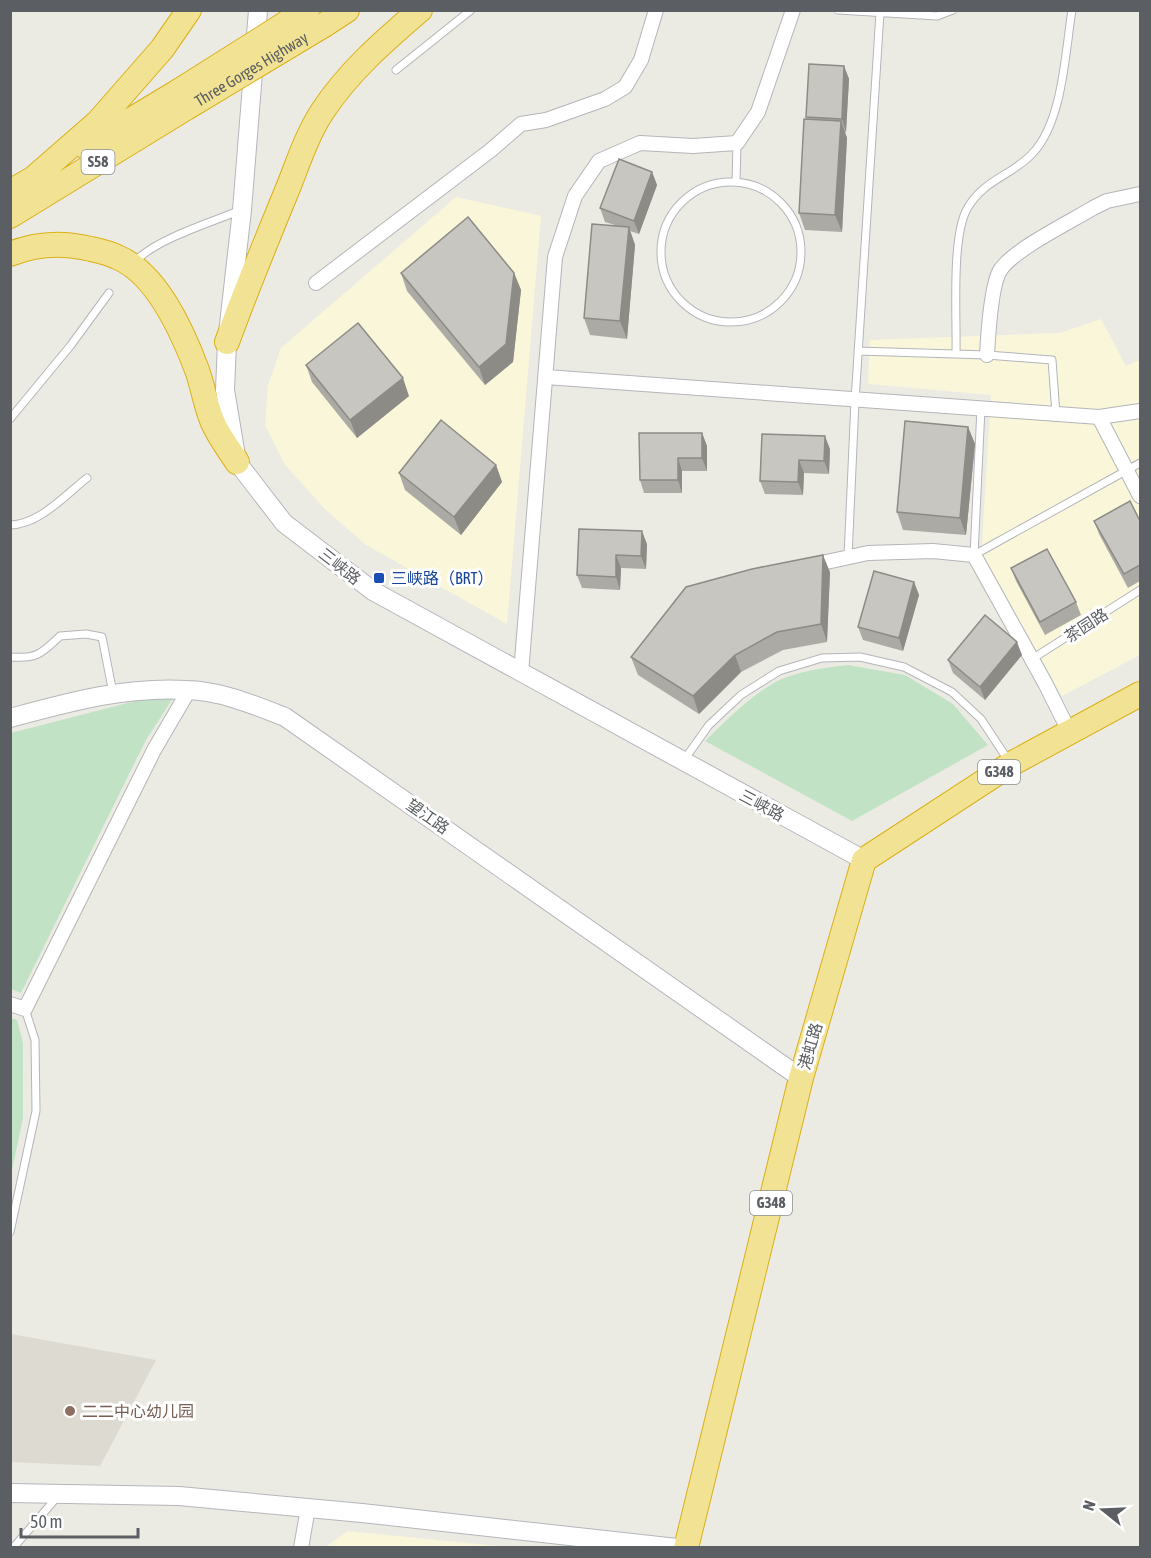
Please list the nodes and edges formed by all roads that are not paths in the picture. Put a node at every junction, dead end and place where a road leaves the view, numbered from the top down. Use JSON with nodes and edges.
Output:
{"nodes":[{"id":1,"x":189,"y":10,"type":"edge"},
{"id":2,"x":258,"y":10,"type":"edge"},
{"id":3,"x":347,"y":10,"type":"edge"},
{"id":4,"x":420,"y":10,"type":"edge"},
{"id":5,"x":471,"y":10,"type":"edge"},
{"id":6,"x":656,"y":10,"type":"edge"},
{"id":7,"x":793,"y":10,"type":"edge"},
{"id":8,"x":838,"y":10,"type":"edge"},
{"id":9,"x":953,"y":10,"type":"edge"},
{"id":10,"x":1072,"y":10,"type":"edge"},
{"id":11,"x":880,"y":13,"type":"junction"},
{"id":12,"x":316,"y":18,"type":"edge"},
{"id":13,"x":396,"y":70,"type":"dead end"},
{"id":14,"x":182,"y":99,"type":"junction"},
{"id":15,"x":737,"y":143,"type":"junction"},
{"id":16,"x":35,"y":177,"type":"junction"},
{"id":17,"x":736,"y":182,"type":"junction"},
{"id":18,"x":10,"y":192,"type":"edge"},
{"id":19,"x":1140,"y":194,"type":"edge"},
{"id":20,"x":242,"y":210,"type":"junction"},
{"id":21,"x":10,"y":216,"type":"edge"},
{"id":22,"x":10,"y":254,"type":"edge"},
{"id":23,"x":140,"y":257,"type":"dead end"},
{"id":24,"x":316,"y":283,"type":"dead end"},
{"id":25,"x":108,"y":294,"type":"dead end"},
{"id":26,"x":227,"y":342,"type":"junction"},
{"id":27,"x":858,"y":351,"type":"junction"},
{"id":28,"x":956,"y":354,"type":"junction"},
{"id":29,"x":987,"y":355,"type":"junction"},
{"id":30,"x":546,"y":377,"type":"junction"},
{"id":31,"x":855,"y":401,"type":"junction"},
{"id":32,"x":981,"y":408,"type":"junction"},
{"id":33,"x":1140,"y":411,"type":"edge"},
{"id":34,"x":1056,"y":414,"type":"junction"},
{"id":35,"x":1099,"y":417,"type":"junction"},
{"id":36,"x":10,"y":419,"type":"edge"},
{"id":37,"x":237,"y":462,"type":"junction"},
{"id":38,"x":1140,"y":463,"type":"edge"},
{"id":39,"x":1127,"y":470,"type":"junction"},
{"id":40,"x":87,"y":478,"type":"dead end"},
{"id":41,"x":1140,"y":496,"type":"edge"},
{"id":42,"x":10,"y":525,"type":"edge"},
{"id":43,"x":974,"y":555,"type":"junction"},
{"id":44,"x":848,"y":557,"type":"junction"},
{"id":45,"x":797,"y":568,"type":"edge"},
{"id":46,"x":1140,"y":590,"type":"edge"},
{"id":47,"x":10,"y":657,"type":"edge"},
{"id":48,"x":1032,"y":659,"type":"junction"},
{"id":49,"x":521,"y":673,"type":"junction"},
{"id":50,"x":189,"y":690,"type":"junction"},
{"id":51,"x":113,"y":693,"type":"junction"},
{"id":52,"x":1140,"y":694,"type":"edge"},
{"id":53,"x":10,"y":718,"type":"edge"},
{"id":54,"x":1070,"y":733,"type":"junction"},
{"id":55,"x":682,"y":762,"type":"junction"},
{"id":56,"x":1011,"y":764,"type":"junction"},
{"id":57,"x":864,"y":860,"type":"junction"},
{"id":58,"x":10,"y":1004,"type":"edge"},
{"id":59,"x":25,"y":1009,"type":"junction"},
{"id":60,"x":801,"y":1078,"type":"junction"},
{"id":61,"x":10,"y":1232,"type":"edge"},
{"id":62,"x":10,"y":1493,"type":"edge"},
{"id":63,"x":60,"y":1494,"type":"junction"},
{"id":64,"x":308,"y":1508,"type":"junction"},
{"id":65,"x":13,"y":1548,"type":"edge"},
{"id":66,"x":301,"y":1548,"type":"edge"},
{"id":67,"x":677,"y":1548,"type":"edge"},
{"id":68,"x":686,"y":1548,"type":"edge"}],
"edges":[{"from":1,"to":16,"type":"highway"},
{"from":2,"to":20,"type":"main road","name":"三峡路"},
{"from":3,"to":12,"type":"highway","name":"Three Gorges Highway","number":"S58"},
{"from":4,"to":26,"type":"highway"},
{"from":5,"to":13,"type":"lane"},
{"from":6,"to":24,"type":"street"},
{"from":7,"to":15,"type":"street"},
{"from":8,"to":11,"type":"lane"},
{"from":9,"to":11,"type":"lane"},
{"from":10,"to":28,"type":"lane"},
{"from":11,"to":27,"type":"lane"},
{"from":12,"to":14,"type":"highway","name":"Three Gorges Highway","number":"S58","bridge":true},
{"from":14,"to":16,"type":"highway","number":"S58"},
{"from":14,"to":21,"type":"highway","number":"S58"},
{"from":15,"to":17,"type":"lane"},
{"from":15,"to":30,"type":"street"},
{"from":16,"to":18,"type":"highway","number":"S58"},
{"from":17,"to":17,"type":"lane"},
{"from":19,"to":29,"type":"street"},
{"from":20,"to":23,"type":"lane"},
{"from":20,"to":26,"type":"main road","name":"三峡路"},
{"from":22,"to":37,"type":"highway"},
{"from":25,"to":36,"type":"lane"},
{"from":26,"to":37,"type":"main road","name":"三峡路"},
{"from":27,"to":28,"type":"lane"},
{"from":27,"to":31,"type":"lane"},
{"from":28,"to":29,"type":"lane"},
{"from":29,"to":34,"type":"lane"},
{"from":30,"to":31,"type":"street"},
{"from":30,"to":49,"type":"street"},
{"from":31,"to":32,"type":"street"},
{"from":31,"to":44,"type":"lane"},
{"from":32,"to":34,"type":"street"},
{"from":32,"to":43,"type":"lane"},
{"from":33,"to":35,"type":"street"},
{"from":34,"to":35,"type":"street"},
{"from":35,"to":39,"type":"street"},
{"from":37,"to":49,"type":"main road","name":"三峡路"},
{"from":38,"to":39,"type":"lane"},
{"from":39,"to":41,"type":"street"},
{"from":39,"to":43,"type":"lane"},
{"from":40,"to":42,"type":"lane"},
{"from":43,"to":44,"type":"street"},
{"from":43,"to":48,"type":"street"},
{"from":44,"to":45,"type":"street"},
{"from":46,"to":48,"type":"lane","name":"茶园路"},
{"from":47,"to":51,"type":"lane"},
{"from":48,"to":54,"type":"street"},
{"from":49,"to":55,"type":"main road","name":"三峡路"},
{"from":50,"to":51,"type":"main road","name":"望江路"},
{"from":50,"to":59,"type":"street"},
{"from":50,"to":60,"type":"main road","name":"望江路"},
{"from":51,"to":53,"type":"main road","name":"望江路"},
{"from":52,"to":54,"type":"highway","number":"G348"},
{"from":54,"to":56,"type":"highway","number":"G348"},
{"from":55,"to":56,"type":"lane"},
{"from":55,"to":57,"type":"main road","name":"三峡路"},
{"from":56,"to":57,"type":"highway","number":"G348"},
{"from":57,"to":60,"type":"highway","name":"港虹路","number":"G348"},
{"from":58,"to":59,"type":"street"},
{"from":59,"to":61,"type":"lane"},
{"from":60,"to":68,"type":"highway","name":"港虹路","number":"G348"},
{"from":62,"to":63,"type":"main road"},
{"from":63,"to":64,"type":"main road"},
{"from":63,"to":65,"type":"lane"},
{"from":64,"to":66,"type":"street"},
{"from":64,"to":67,"type":"main road"}]}
